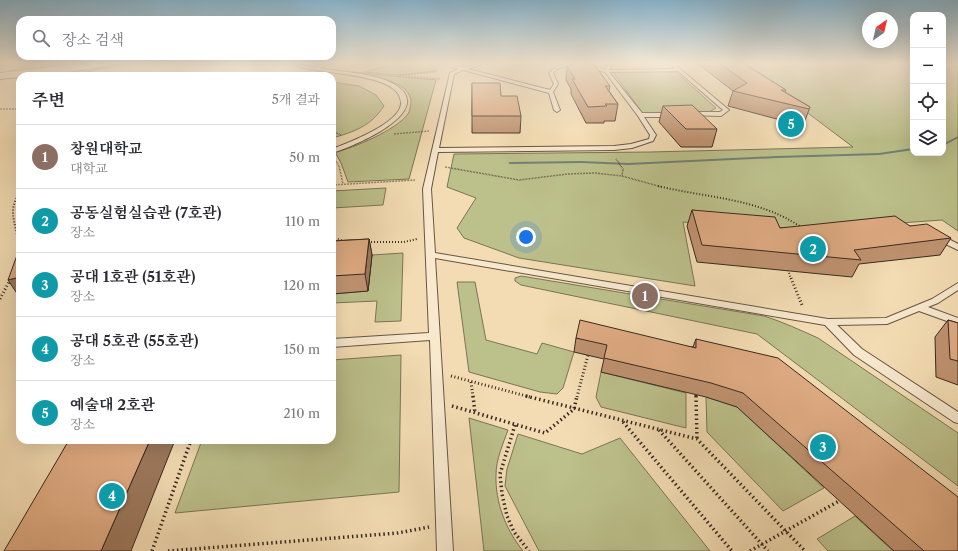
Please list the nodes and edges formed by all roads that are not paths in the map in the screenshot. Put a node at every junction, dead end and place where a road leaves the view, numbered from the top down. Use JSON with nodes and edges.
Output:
{"nodes":[{"id":1,"x":397,"y":89,"type":"edge"},
{"id":2,"x":448,"y":89,"type":"edge"},
{"id":3,"x":537,"y":89,"type":"edge"},
{"id":4,"x":553,"y":89,"type":"edge"},
{"id":5,"x":620,"y":89,"type":"edge"},
{"id":6,"x":702,"y":89,"type":"edge"},
{"id":7,"x":551,"y":92,"type":"junction"},
{"id":8,"x":557,"y":110,"type":"dead end"},
{"id":9,"x":677,"y":114,"type":"edge"},
{"id":10,"x":684,"y":114,"type":"edge"},
{"id":11,"x":640,"y":115,"type":"junction"},
{"id":12,"x":336,"y":149,"type":"edge"},
{"id":13,"x":435,"y":150,"type":"junction"},
{"id":14,"x":928,"y":234,"type":"edge"},
{"id":15,"x":958,"y":247,"type":"edge"},
{"id":16,"x":431,"y":255,"type":"junction"},
{"id":17,"x":958,"y":286,"type":"edge"},
{"id":18,"x":920,"y":308,"type":"junction"},
{"id":19,"x":828,"y":322,"type":"junction"},
{"id":20,"x":958,"y":322,"type":"edge"},
{"id":21,"x":435,"y":336,"type":"junction"},
{"id":22,"x":336,"y":343,"type":"edge"},
{"id":23,"x":958,"y":418,"type":"edge"},
{"id":24,"x":445,"y":551,"type":"edge"}],
"edges":[{"from":1,"to":12,"type":"lane"},
{"from":2,"to":13,"type":"lane"},
{"from":3,"to":7,"type":"lane"},
{"from":4,"to":7,"type":"lane"},
{"from":5,"to":11,"type":"lane"},
{"from":6,"to":10,"type":"lane"},
{"from":7,"to":8,"type":"lane"},
{"from":9,"to":11,"type":"lane"},
{"from":11,"to":13,"type":"lane"},
{"from":13,"to":16,"type":"lane"},
{"from":14,"to":15,"type":"lane"},
{"from":16,"to":19,"type":"lane"},
{"from":16,"to":21,"type":"lane"},
{"from":17,"to":18,"type":"lane"},
{"from":18,"to":19,"type":"lane"},
{"from":18,"to":20,"type":"lane"},
{"from":19,"to":23,"type":"lane"},
{"from":21,"to":22,"type":"lane"},
{"from":21,"to":24,"type":"lane"}]}
